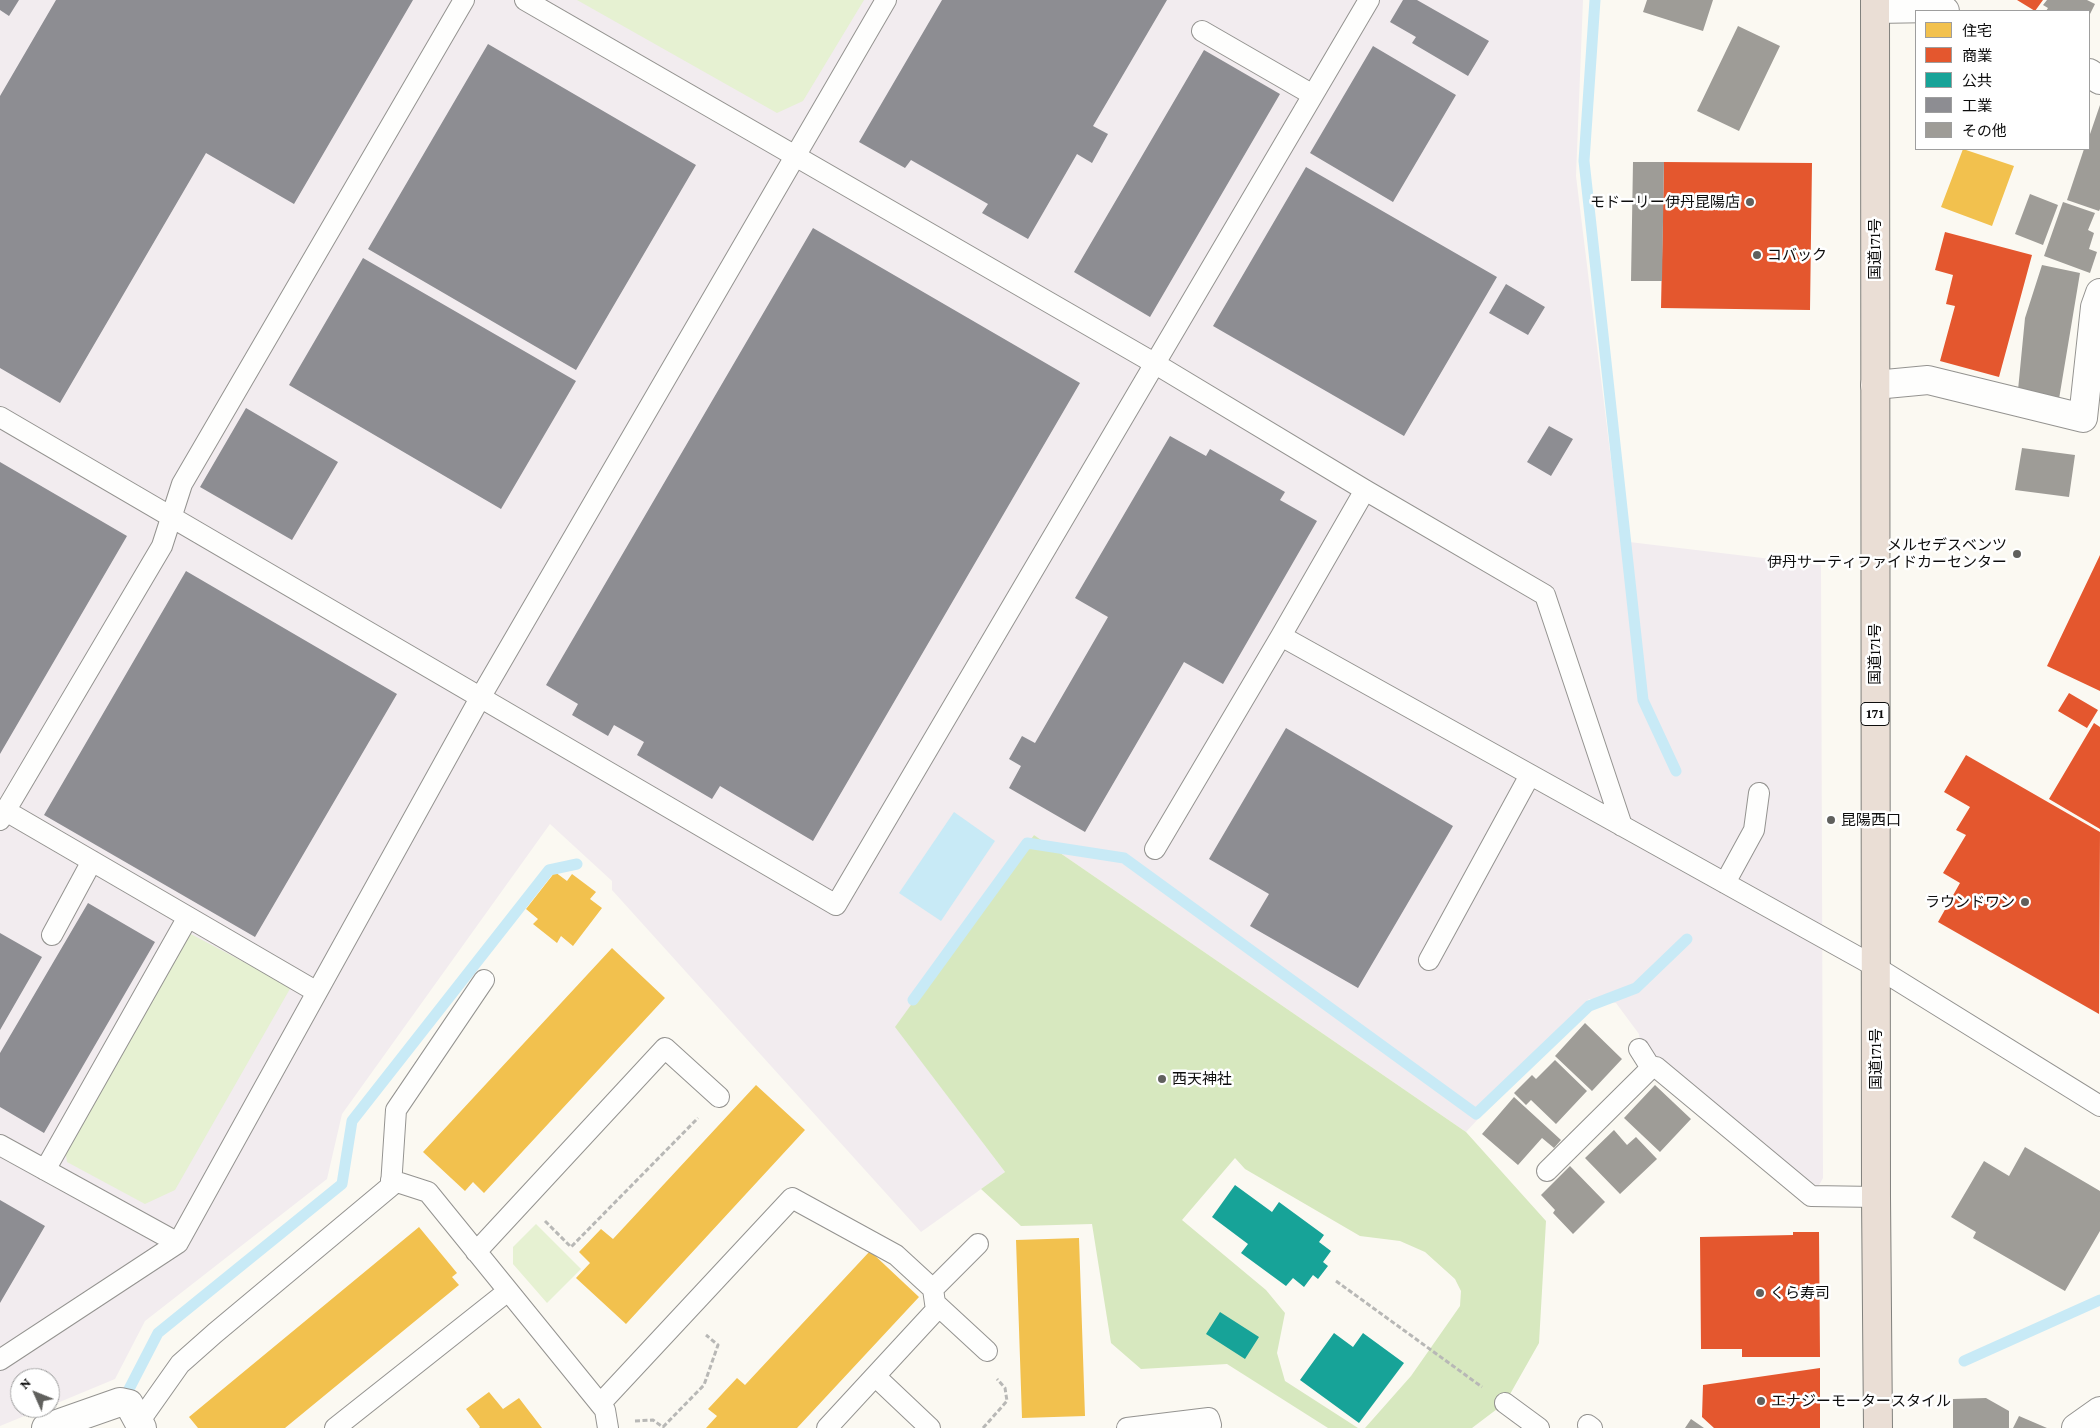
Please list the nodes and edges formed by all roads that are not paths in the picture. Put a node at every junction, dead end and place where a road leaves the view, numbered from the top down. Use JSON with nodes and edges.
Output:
{"nodes":[{"id":1,"x":464,"y":0,"type":"edge"},
{"id":2,"x":525,"y":0,"type":"edge"},
{"id":3,"x":886,"y":0,"type":"edge"},
{"id":4,"x":1369,"y":0,"type":"edge"},
{"id":5,"x":1875,"y":5,"type":"edge"},
{"id":6,"x":1942,"y":10,"type":"edge"},
{"id":7,"x":1202,"y":31,"type":"dead end"},
{"id":8,"x":1313,"y":94,"type":"junction"},
{"id":9,"x":794,"y":157,"type":"junction"},
{"id":10,"x":2100,"y":293,"type":"edge"},
{"id":11,"x":1154,"y":363,"type":"junction"},
{"id":12,"x":1875,"y":385,"type":"junction"},
{"id":13,"x":0,"y":417,"type":"edge"},
{"id":14,"x":2092,"y":421,"type":"edge"},
{"id":15,"x":1365,"y":490,"type":"junction"},
{"id":16,"x":171,"y":517,"type":"junction"},
{"id":17,"x":1281,"y":636,"type":"junction"},
{"id":18,"x":480,"y":698,"type":"junction"},
{"id":19,"x":1530,"y":775,"type":"junction"},
{"id":20,"x":1759,"y":792,"type":"dead end"},
{"id":21,"x":3,"y":816,"type":"edge"},
{"id":22,"x":1622,"y":826,"type":"junction"},
{"id":23,"x":1155,"y":849,"type":"dead end"},
{"id":24,"x":92,"y":861,"type":"junction"},
{"id":25,"x":1725,"y":883,"type":"junction"},
{"id":26,"x":188,"y":917,"type":"junction"},
{"id":27,"x":52,"y":935,"type":"dead end"},
{"id":28,"x":1429,"y":960,"type":"dead end"},
{"id":29,"x":1876,"y":967,"type":"junction"},
{"id":30,"x":484,"y":980,"type":"dead end"},
{"id":31,"x":318,"y":992,"type":"junction"},
{"id":32,"x":1639,"y":1049,"type":"dead end"},
{"id":33,"x":1651,"y":1068,"type":"junction"},
{"id":34,"x":719,"y":1097,"type":"road end"},
{"id":35,"x":2100,"y":1106,"type":"edge"},
{"id":36,"x":0,"y":1145,"type":"edge"},
{"id":37,"x":45,"y":1170,"type":"junction"},
{"id":38,"x":1548,"y":1171,"type":"dead end"},
{"id":39,"x":391,"y":1180,"type":"junction"},
{"id":40,"x":1876,"y":1197,"type":"junction"},
{"id":41,"x":178,"y":1243,"type":"junction"},
{"id":42,"x":978,"y":1244,"type":"dead end"},
{"id":43,"x":476,"y":1252,"type":"junction"},
{"id":44,"x":508,"y":1291,"type":"junction"},
{"id":45,"x":934,"y":1296,"type":"junction"},
{"id":46,"x":988,"y":1351,"type":"road end"},
{"id":47,"x":0,"y":1360,"type":"edge"},
{"id":48,"x":875,"y":1376,"type":"junction"},
{"id":49,"x":600,"y":1404,"type":"junction"},
{"id":50,"x":1505,"y":1404,"type":"road end"},
{"id":51,"x":2100,"y":1411,"type":"edge"},
{"id":52,"x":140,"y":1425,"type":"edge"},
{"id":53,"x":346,"y":1425,"type":"edge"},
{"id":54,"x":1211,"y":1425,"type":"dead end"},
{"id":55,"x":46,"y":1428,"type":"edge"},
{"id":56,"x":608,"y":1428,"type":"edge"},
{"id":57,"x":827,"y":1428,"type":"edge"},
{"id":58,"x":930,"y":1428,"type":"edge"},
{"id":59,"x":1127,"y":1428,"type":"edge"},
{"id":60,"x":1539,"y":1428,"type":"edge"},
{"id":61,"x":1878,"y":1428,"type":"edge"},
{"id":62,"x":2076,"y":1428,"type":"edge"}],
"edges":[{"from":1,"to":16,"type":"lane"},
{"from":2,"to":9,"type":"lane"},
{"from":3,"to":9,"type":"lane"},
{"from":4,"to":8,"type":"lane"},
{"from":5,"to":6,"type":"street"},
{"from":5,"to":12,"type":"highway","name":"国道171号","number":"171"},
{"from":7,"to":8,"type":"lane"},
{"from":8,"to":11,"type":"lane"},
{"from":9,"to":11,"type":"lane"},
{"from":9,"to":18,"type":"lane"},
{"from":10,"to":14,"type":"street"},
{"from":11,"to":15,"type":"lane"},
{"from":11,"to":18,"type":"lane"},
{"from":12,"to":14,"type":"street"},
{"from":12,"to":29,"type":"highway","name":"国道171号","number":"171"},
{"from":13,"to":16,"type":"lane"},
{"from":15,"to":17,"type":"lane"},
{"from":15,"to":22,"type":"lane"},
{"from":16,"to":18,"type":"lane"},
{"from":16,"to":21,"type":"lane"},
{"from":17,"to":19,"type":"lane"},
{"from":17,"to":23,"type":"lane"},
{"from":18,"to":31,"type":"lane"},
{"from":19,"to":22,"type":"lane"},
{"from":19,"to":28,"type":"lane"},
{"from":20,"to":25,"type":"lane"},
{"from":21,"to":24,"type":"lane"},
{"from":22,"to":25,"type":"lane"},
{"from":24,"to":26,"type":"lane"},
{"from":24,"to":27,"type":"lane"},
{"from":25,"to":29,"type":"lane"},
{"from":26,"to":31,"type":"lane"},
{"from":26,"to":37,"type":"lane"},
{"from":29,"to":35,"type":"lane"},
{"from":29,"to":40,"type":"highway","name":"国道171号","number":"171"},
{"from":30,"to":39,"type":"lane"},
{"from":31,"to":41,"type":"lane"},
{"from":32,"to":33,"type":"lane"},
{"from":33,"to":38,"type":"lane"},
{"from":33,"to":40,"type":"lane"},
{"from":34,"to":43,"type":"lane"},
{"from":36,"to":37,"type":"lane"},
{"from":37,"to":41,"type":"lane"},
{"from":39,"to":43,"type":"lane"},
{"from":39,"to":52,"type":"lane"},
{"from":40,"to":61,"type":"highway","name":"国道171号","number":"171"},
{"from":41,"to":47,"type":"lane"},
{"from":42,"to":45,"type":"lane"},
{"from":43,"to":44,"type":"lane"},
{"from":44,"to":49,"type":"lane"},
{"from":44,"to":53,"type":"lane"},
{"from":45,"to":46,"type":"lane"},
{"from":45,"to":48,"type":"lane"},
{"from":45,"to":49,"type":"lane"},
{"from":48,"to":57,"type":"lane"},
{"from":48,"to":58,"type":"lane"},
{"from":49,"to":56,"type":"lane"},
{"from":50,"to":60,"type":"lane"},
{"from":51,"to":62,"type":"street"},
{"from":52,"to":55,"type":"street"},
{"from":54,"to":59,"type":"lane"}]}
